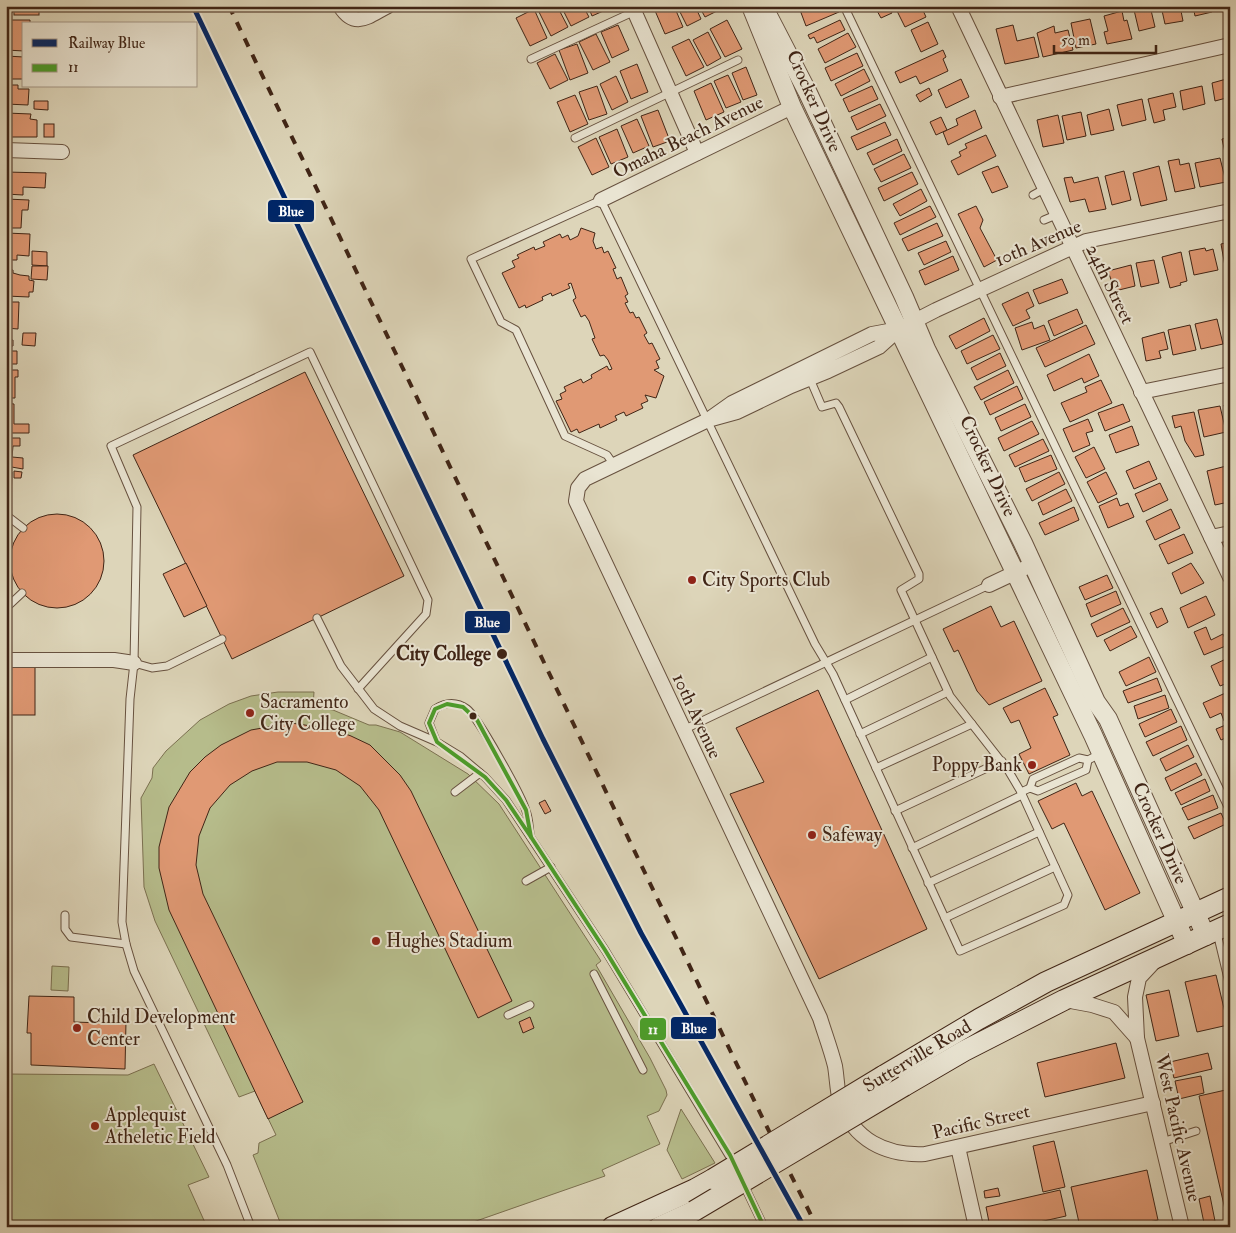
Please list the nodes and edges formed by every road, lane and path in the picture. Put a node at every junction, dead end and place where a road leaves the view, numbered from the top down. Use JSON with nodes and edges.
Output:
{"nodes":[{"id":1,"x":340,"y":6,"type":"edge"},
{"id":2,"x":388,"y":6,"type":"edge"},
{"id":3,"x":751,"y":6,"type":"edge"},
{"id":4,"x":763,"y":6,"type":"edge"},
{"id":5,"x":844,"y":6,"type":"edge"},
{"id":6,"x":958,"y":6,"type":"edge"},
{"id":7,"x":638,"y":8,"type":"edge"},
{"id":8,"x":1230,"y":45,"type":"edge"},
{"id":9,"x":531,"y":59,"type":"dead end"},
{"id":10,"x":738,"y":60,"type":"dead end"},
{"id":11,"x":671,"y":93,"type":"junction"},
{"id":12,"x":1000,"y":97,"type":"junction"},
{"id":13,"x":792,"y":108,"type":"junction"},
{"id":14,"x":575,"y":138,"type":"dead end"},
{"id":15,"x":6,"y":150,"type":"edge"},
{"id":16,"x":62,"y":152,"type":"dead end"},
{"id":17,"x":697,"y":153,"type":"junction"},
{"id":18,"x":601,"y":200,"type":"junction"},
{"id":19,"x":1230,"y":211,"type":"edge"},
{"id":20,"x":1072,"y":247,"type":"junction"},
{"id":21,"x":980,"y":289,"type":"junction"},
{"id":22,"x":914,"y":321,"type":"junction"},
{"id":23,"x":899,"y":329,"type":"junction"},
{"id":24,"x":1230,"y":374,"type":"edge"},
{"id":25,"x":810,"y":378,"type":"junction"},
{"id":26,"x":1141,"y":392,"type":"junction"},
{"id":27,"x":708,"y":420,"type":"junction"},
{"id":28,"x":614,"y":465,"type":"junction"},
{"id":29,"x":6,"y":515,"type":"edge"},
{"id":30,"x":23,"y":528,"type":"dead end"},
{"id":31,"x":1230,"y":533,"type":"edge"},
{"id":32,"x":1211,"y":537,"type":"junction"},
{"id":33,"x":1032,"y":565,"type":"junction"},
{"id":34,"x":1015,"y":573,"type":"junction"},
{"id":35,"x":1230,"y":577,"type":"edge"},
{"id":36,"x":990,"y":585,"type":"joint"},
{"id":37,"x":22,"y":593,"type":"dead end"},
{"id":38,"x":6,"y":608,"type":"edge"},
{"id":39,"x":317,"y":618,"type":"dead end"},
{"id":40,"x":915,"y":620,"type":"junction"},
{"id":41,"x":222,"y":639,"type":"dead end"},
{"id":42,"x":932,"y":657,"type":"junction"},
{"id":43,"x":6,"y":660,"type":"edge"},
{"id":44,"x":134,"y":663,"type":"junction"},
{"id":45,"x":825,"y":663,"type":"junction"},
{"id":46,"x":358,"y":689,"type":"junction"},
{"id":47,"x":948,"y":692,"type":"junction"},
{"id":48,"x":845,"y":700,"type":"junction"},
{"id":49,"x":972,"y":724,"type":"junction"},
{"id":50,"x":683,"y":730,"type":"junction"},
{"id":51,"x":860,"y":734,"type":"junction"},
{"id":52,"x":437,"y":742,"type":"junction"},
{"id":53,"x":1095,"y":756,"type":"junction"},
{"id":54,"x":1002,"y":761,"type":"junction"},
{"id":55,"x":876,"y":768,"type":"junction"},
{"id":56,"x":480,"y":773,"type":"junction"},
{"id":57,"x":1030,"y":788,"type":"junction"},
{"id":58,"x":454,"y":792,"type":"dead end"},
{"id":59,"x":1022,"y":793,"type":"junction"},
{"id":60,"x":895,"y":811,"type":"junction"},
{"id":61,"x":1230,"y":811,"type":"edge"},
{"id":62,"x":1039,"y":832,"type":"junction"},
{"id":63,"x":531,"y":836,"type":"junction"},
{"id":64,"x":912,"y":848,"type":"junction"},
{"id":65,"x":551,"y":867,"type":"junction"},
{"id":66,"x":1055,"y":867,"type":"junction"},
{"id":67,"x":526,"y":881,"type":"dead end"},
{"id":68,"x":928,"y":883,"type":"junction"},
{"id":69,"x":1230,"y":897,"type":"edge"},
{"id":70,"x":1195,"y":912,"type":"junction"},
{"id":71,"x":65,"y":915,"type":"dead end"},
{"id":72,"x":945,"y":918,"type":"junction"},
{"id":73,"x":1176,"y":922,"type":"junction"},
{"id":74,"x":1217,"y":930,"type":"edge"},
{"id":75,"x":126,"y":944,"type":"junction"},
{"id":76,"x":1187,"y":944,"type":"junction"},
{"id":77,"x":1160,"y":956,"type":"junction"},
{"id":78,"x":594,"y":974,"type":"dead end"},
{"id":79,"x":1230,"y":987,"type":"edge"},
{"id":80,"x":1064,"y":1000,"type":"junction"},
{"id":81,"x":530,"y":1005,"type":"dead end"},
{"id":82,"x":508,"y":1015,"type":"dead end"},
{"id":83,"x":1137,"y":1038,"type":"junction"},
{"id":84,"x":643,"y":1070,"type":"dead end"},
{"id":85,"x":840,"y":1099,"type":"joint"},
{"id":86,"x":1153,"y":1103,"type":"junction"},
{"id":87,"x":1196,"y":1132,"type":"dead end"},
{"id":88,"x":1162,"y":1142,"type":"junction"},
{"id":89,"x":958,"y":1147,"type":"junction"},
{"id":90,"x":251,"y":1227,"type":"edge"},
{"id":91,"x":612,"y":1227,"type":"edge"},
{"id":92,"x":659,"y":1227,"type":"edge"},
{"id":93,"x":764,"y":1227,"type":"edge"},
{"id":94,"x":976,"y":1227,"type":"edge"},
{"id":95,"x":1182,"y":1227,"type":"edge"}],
"edges":[{"from":1,"to":2,"type":"street"},
{"from":3,"to":13,"type":"street","name":"Crocker Drive"},
{"from":4,"to":22,"type":"street","name":"Crocker Drive"},
{"from":5,"to":21,"type":"lane"},
{"from":6,"to":12,"type":"street","name":"24th Street"},
{"from":7,"to":9,"type":"lane"},
{"from":7,"to":11,"type":"street"},
{"from":8,"to":12,"type":"street"},
{"from":10,"to":11,"type":"lane"},
{"from":11,"to":14,"type":"lane"},
{"from":11,"to":17,"type":"street"},
{"from":12,"to":20,"type":"street","name":"24th Street"},
{"from":13,"to":17,"type":"street","name":"Omaha Beach Avenue"},
{"from":13,"to":23,"type":"street","name":"Crocker Drive"},
{"from":15,"to":16,"type":"street"},
{"from":17,"to":18,"type":"street","name":"Omaha Beach Avenue"},
{"from":18,"to":27,"type":"lane"},
{"from":18,"to":28,"type":"lane"},
{"from":19,"to":20,"type":"street","name":"10th Avenue"},
{"from":20,"to":21,"type":"street","name":"10th Avenue"},
{"from":20,"to":26,"type":"street","name":"24th Street"},
{"from":21,"to":22,"type":"street","name":"10th Avenue"},
{"from":21,"to":61,"type":"lane"},
{"from":22,"to":23,"type":"street","name":"10th Avenue"},
{"from":22,"to":33,"type":"street","name":"Crocker Drive"},
{"from":23,"to":25,"type":"street","name":"10th Avenue"},
{"from":23,"to":27,"type":"street","name":"10th Avenue"},
{"from":23,"to":34,"type":"street","name":"Crocker Drive"},
{"from":24,"to":26,"type":"street"},
{"from":25,"to":27,"type":"street","name":"10th Avenue"},
{"from":25,"to":40,"type":"lane"},
{"from":26,"to":32,"type":"street","name":"24th Street"},
{"from":27,"to":28,"type":"street","name":"10th Avenue"},
{"from":27,"to":45,"type":"lane"},
{"from":28,"to":50,"type":"street","name":"10th Avenue"},
{"from":29,"to":30,"type":"lane"},
{"from":31,"to":32,"type":"street"},
{"from":32,"to":35,"type":"street","name":"24th Street"},
{"from":33,"to":34,"type":"street"},
{"from":33,"to":70,"type":"street","name":"Crocker Drive"},
{"from":34,"to":36,"type":"street"},
{"from":34,"to":53,"type":"street","name":"Crocker Drive"},
{"from":36,"to":40,"type":"lane"},
{"from":37,"to":38,"type":"lane"},
{"from":39,"to":46,"type":"lane"},
{"from":40,"to":42,"type":"lane"},
{"from":40,"to":45,"type":"lane"},
{"from":41,"to":44,"type":"lane"},
{"from":42,"to":47,"type":"lane"},
{"from":42,"to":48,"type":"lane"},
{"from":43,"to":44,"type":"street"},
{"from":44,"to":46,"type":"lane"},
{"from":44,"to":75,"type":"lane"},
{"from":45,"to":48,"type":"lane"},
{"from":45,"to":50,"type":"lane"},
{"from":46,"to":52,"type":"lane"},
{"from":47,"to":49,"type":"lane"},
{"from":47,"to":51,"type":"lane"},
{"from":48,"to":51,"type":"lane"},
{"from":49,"to":54,"type":"lane"},
{"from":49,"to":55,"type":"lane"},
{"from":50,"to":85,"type":"street","name":"10th Avenue"},
{"from":51,"to":55,"type":"lane"},
{"from":52,"to":56,"type":"lane"},
{"from":52,"to":63,"type":"lane"},
{"from":53,"to":57,"type":"lane"},
{"from":53,"to":57,"type":"lane"},
{"from":53,"to":73,"type":"street","name":"Crocker Drive"},
{"from":54,"to":59,"type":"lane"},
{"from":54,"to":60,"type":"lane"},
{"from":55,"to":60,"type":"lane"},
{"from":56,"to":58,"type":"lane"},
{"from":56,"to":63,"type":"lane"},
{"from":57,"to":59,"type":"lane"},
{"from":59,"to":62,"type":"lane"},
{"from":59,"to":64,"type":"lane"},
{"from":60,"to":64,"type":"lane"},
{"from":62,"to":66,"type":"lane"},
{"from":62,"to":68,"type":"lane"},
{"from":63,"to":65,"type":"lane"},
{"from":64,"to":68,"type":"lane"},
{"from":65,"to":67,"type":"lane"},
{"from":65,"to":93,"type":"lane"},
{"from":66,"to":72,"type":"lane"},
{"from":66,"to":72,"type":"lane"},
{"from":68,"to":72,"type":"lane"},
{"from":69,"to":70,"type":"main road","name":"Sutterville Road"},
{"from":70,"to":73,"type":"main road","name":"Sutterville Road"},
{"from":70,"to":74,"type":"street","name":"Crocker Drive"},
{"from":71,"to":75,"type":"lane"},
{"from":73,"to":76,"type":"street","name":"Crocker Drive"},
{"from":73,"to":91,"type":"main road","name":"Sutterville Road","bridge":true},
{"from":74,"to":76,"type":"main road","name":"Sutterville Road"},
{"from":74,"to":79,"type":"lane"},
{"from":75,"to":90,"type":"lane"},
{"from":76,"to":77,"type":"main road","name":"Sutterville Road"},
{"from":77,"to":80,"type":"main road","name":"Sutterville Road"},
{"from":77,"to":83,"type":"street","name":"West Pacific Avenue"},
{"from":78,"to":84,"type":"lane"},
{"from":80,"to":83,"type":"street","name":"West Pacific Avenue"},
{"from":80,"to":92,"type":"main road","name":"Sutterville Road","bridge":true},
{"from":81,"to":82,"type":"lane"},
{"from":83,"to":86,"type":"street","name":"West Pacific Avenue"},
{"from":85,"to":89,"type":"street","name":"Pacific Street"},
{"from":86,"to":88,"type":"street","name":"West Pacific Avenue"},
{"from":86,"to":89,"type":"street","name":"Pacific Street"},
{"from":87,"to":88,"type":"lane"},
{"from":88,"to":95,"type":"street","name":"West Pacific Avenue"},
{"from":89,"to":94,"type":"street"}]}
